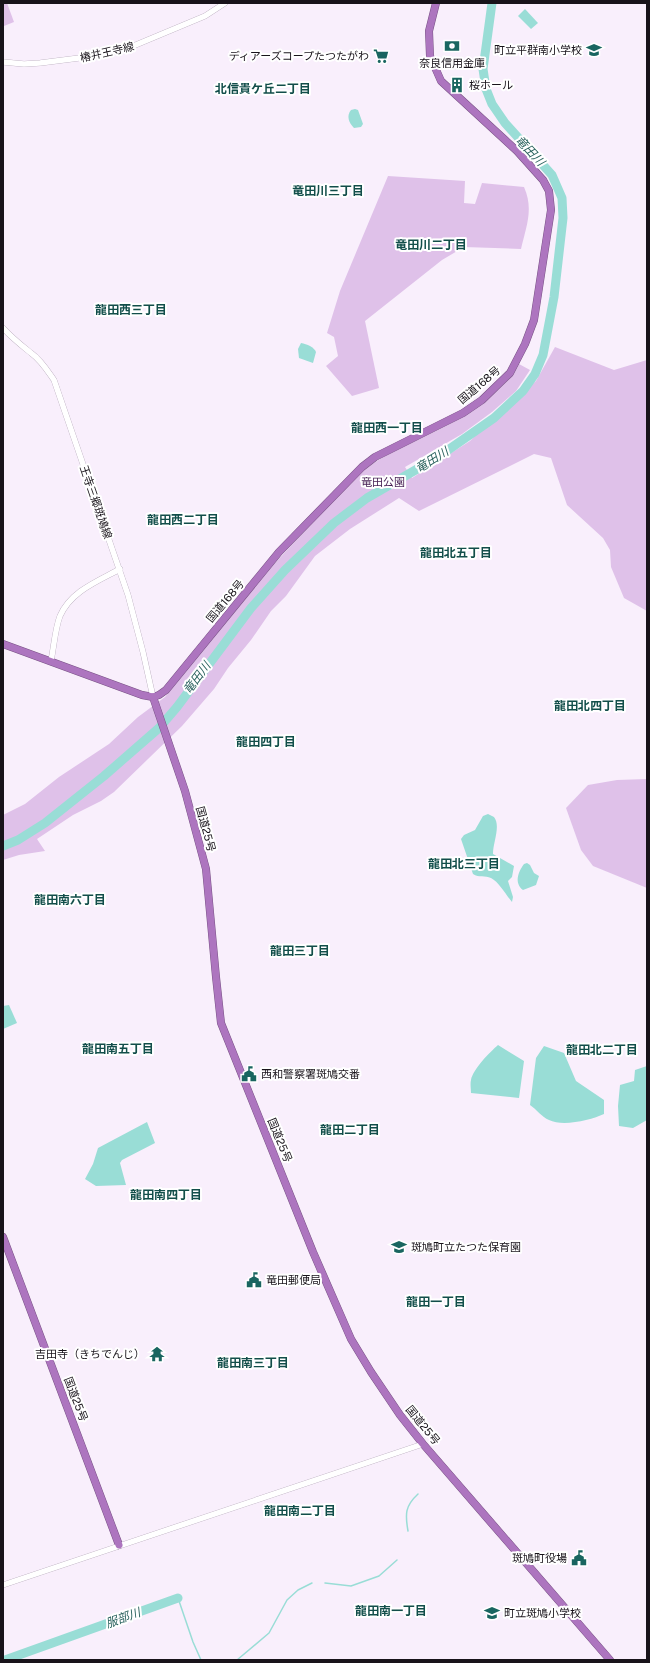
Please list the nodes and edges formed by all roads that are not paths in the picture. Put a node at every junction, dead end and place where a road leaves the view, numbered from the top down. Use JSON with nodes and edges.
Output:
{"nodes":[{"id":1,"x":225,"y":3,"type":"edge"},
{"id":2,"x":436,"y":3,"type":"edge"},
{"id":3,"x":3,"y":62,"type":"edge"},
{"id":4,"x":3,"y":328,"type":"edge"},
{"id":5,"x":120,"y":569,"type":"junction"},
{"id":6,"x":3,"y":644,"type":"edge"},
{"id":7,"x":51,"y":661,"type":"junction"},
{"id":8,"x":153,"y":697,"type":"junction"},
{"id":9,"x":3,"y":1237,"type":"edge"},
{"id":10,"x":424,"y":1444,"type":"junction"},
{"id":11,"x":120,"y":1546,"type":"junction"},
{"id":12,"x":3,"y":1585,"type":"edge"},
{"id":13,"x":610,"y":1660,"type":"edge"}],
"edges":[{"from":1,"to":3,"type":"main road","name":"椿井王寺線"},
{"from":2,"to":8,"type":"highway","name":"国道168号"},
{"from":4,"to":5,"type":"main road","name":"王寺三郷斑鳩線"},
{"from":5,"to":7,"type":"main road"},
{"from":5,"to":8,"type":"main road","name":"王寺三郷斑鳩線"},
{"from":6,"to":7,"type":"highway"},
{"from":7,"to":8,"type":"highway"},
{"from":8,"to":10,"type":"highway","name":"国道25号"},
{"from":9,"to":11,"type":"highway","name":"国道25号"},
{"from":10,"to":11,"type":"main road"},
{"from":10,"to":13,"type":"highway","name":"国道25号"},
{"from":11,"to":12,"type":"main road"}]}
